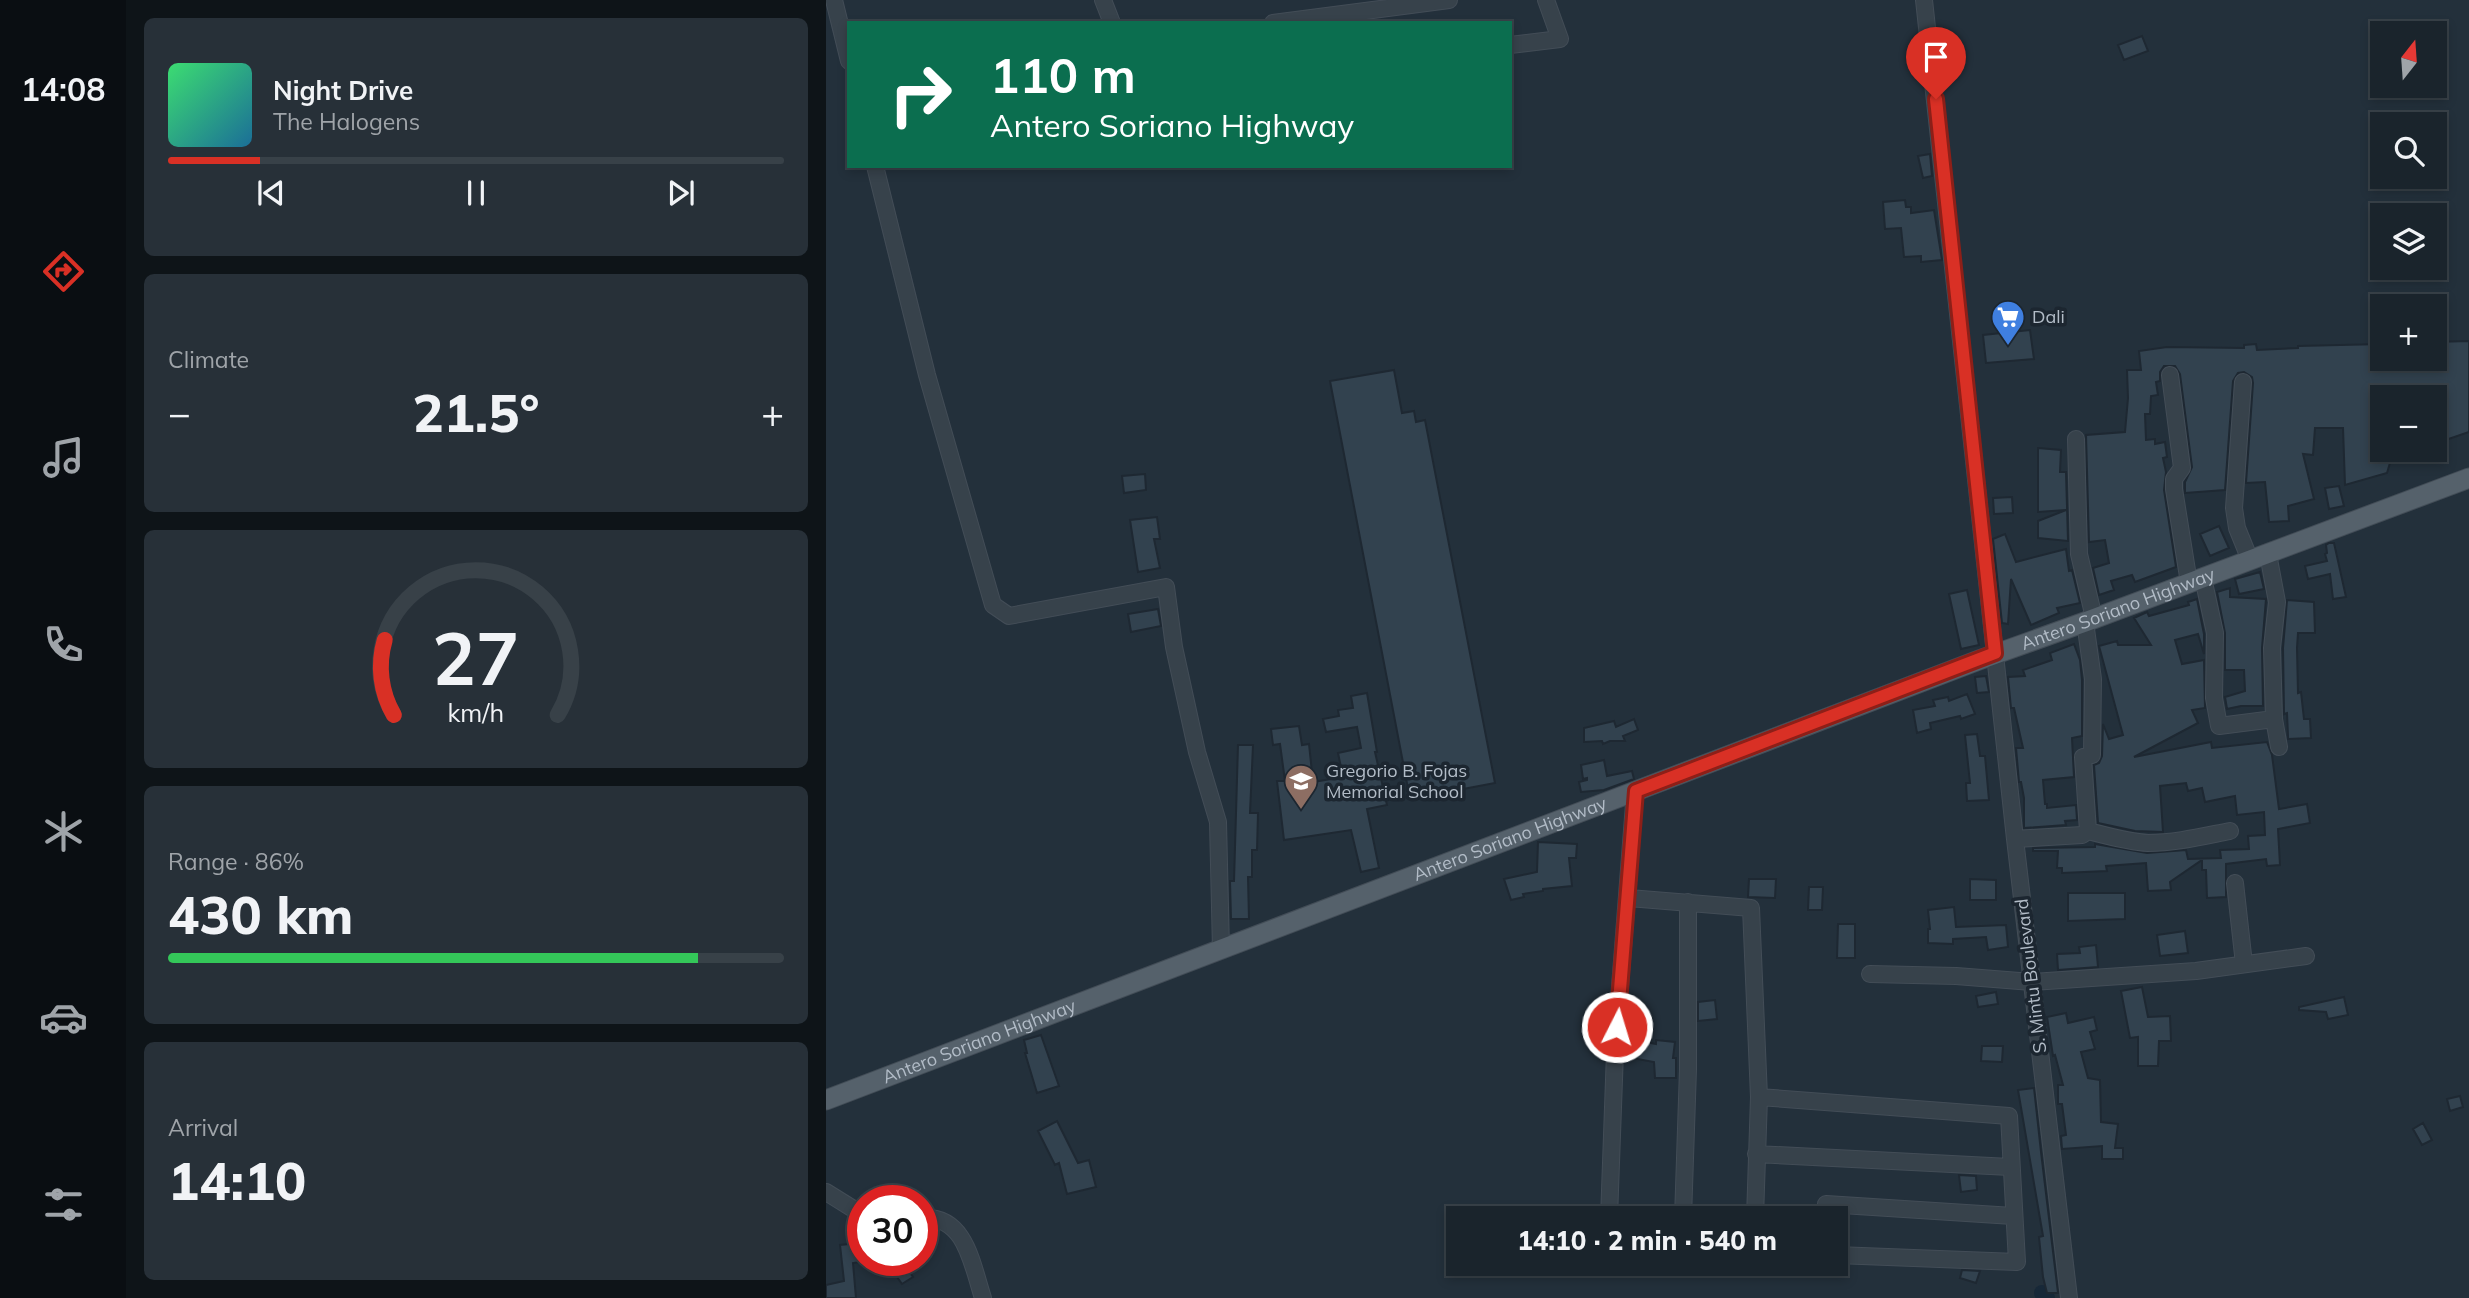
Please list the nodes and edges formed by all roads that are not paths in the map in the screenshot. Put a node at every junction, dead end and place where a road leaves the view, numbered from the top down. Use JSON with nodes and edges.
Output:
{"nodes":[{"id":1,"x":834,"y":0,"type":"edge"},
{"id":2,"x":1103,"y":0,"type":"edge"},
{"id":3,"x":1450,"y":0,"type":"edge"},
{"id":4,"x":1546,"y":0,"type":"edge"},
{"id":5,"x":1924,"y":0,"type":"edge"},
{"id":6,"x":1111,"y":21,"type":"edge"},
{"id":7,"x":1288,"y":21,"type":"edge"},
{"id":8,"x":1512,"y":46,"type":"edge"},
{"id":9,"x":847,"y":53,"type":"edge"},
{"id":10,"x":875,"y":168,"type":"edge"},
{"id":11,"x":2170,"y":375,"type":"dead end"},
{"id":12,"x":2243,"y":382,"type":"dead end"},
{"id":13,"x":2076,"y":439,"type":"dead end"},
{"id":14,"x":2469,"y":478,"type":"edge"},
{"id":15,"x":2259,"y":557,"type":"junction"},
{"id":16,"x":2196,"y":580,"type":"junction"},
{"id":17,"x":2090,"y":620,"type":"junction"},
{"id":18,"x":1995,"y":653,"type":"junction"},
{"id":19,"x":2274,"y":719,"type":"junction"},
{"id":20,"x":2279,"y":747,"type":"dead end"},
{"id":21,"x":1636,"y":791,"type":"junction"},
{"id":22,"x":2088,"y":831,"type":"junction"},
{"id":23,"x":2230,"y":831,"type":"dead end"},
{"id":24,"x":2015,"y":839,"type":"junction"},
{"id":25,"x":2235,"y":883,"type":"dead end"},
{"id":26,"x":1629,"y":898,"type":"junction"},
{"id":27,"x":1688,"y":902,"type":"junction"},
{"id":28,"x":1221,"y":950,"type":"junction"},
{"id":29,"x":2306,"y":956,"type":"dead end"},
{"id":30,"x":2244,"y":964,"type":"junction"},
{"id":31,"x":1870,"y":974,"type":"dead end"},
{"id":32,"x":2032,"y":982,"type":"junction"},
{"id":33,"x":1759,"y":1097,"type":"junction"},
{"id":34,"x":826,"y":1100,"type":"edge"},
{"id":35,"x":1756,"y":1154,"type":"junction"},
{"id":36,"x":2010,"y":1167,"type":"junction"},
{"id":37,"x":826,"y":1192,"type":"edge"},
{"id":38,"x":847,"y":1205,"type":"edge"},
{"id":39,"x":1609,"y":1206,"type":"edge"},
{"id":40,"x":1683,"y":1206,"type":"edge"},
{"id":41,"x":1755,"y":1206,"type":"edge"},
{"id":42,"x":1826,"y":1206,"type":"edge"},
{"id":43,"x":1843,"y":1206,"type":"edge"},
{"id":44,"x":1848,"y":1206,"type":"edge"},
{"id":45,"x":2013,"y":1216,"type":"junction"},
{"id":46,"x":938,"y":1219,"type":"edge"},
{"id":47,"x":1848,"y":1255,"type":"edge"},
{"id":48,"x":983,"y":1298,"type":"edge"},
{"id":49,"x":2069,"y":1298,"type":"edge"}],
"edges":[{"from":1,"to":9,"type":"street"},
{"from":2,"to":6,"type":"street"},
{"from":3,"to":7,"type":"street"},
{"from":4,"to":8,"type":"street"},
{"from":5,"to":18,"type":"street","name":"S. Mintu Boulevard"},
{"from":10,"to":28,"type":"street"},
{"from":11,"to":16,"type":"street"},
{"from":12,"to":15,"type":"street"},
{"from":13,"to":17,"type":"street"},
{"from":14,"to":15,"type":"main road","name":"Antero Soriano Highway"},
{"from":15,"to":16,"type":"main road","name":"Antero Soriano Highway"},
{"from":15,"to":19,"type":"street"},
{"from":16,"to":17,"type":"main road","name":"Antero Soriano Highway"},
{"from":16,"to":19,"type":"street"},
{"from":17,"to":18,"type":"main road","name":"Antero Soriano Highway"},
{"from":17,"to":22,"type":"street"},
{"from":18,"to":21,"type":"main road","name":"Antero Soriano Highway"},
{"from":18,"to":24,"type":"street","name":"S. Mintu Boulevard"},
{"from":19,"to":20,"type":"street"},
{"from":21,"to":26,"type":"street"},
{"from":21,"to":28,"type":"main road","name":"Antero Soriano Highway"},
{"from":22,"to":23,"type":"street"},
{"from":22,"to":24,"type":"street"},
{"from":24,"to":32,"type":"street","name":"S. Mintu Boulevard"},
{"from":25,"to":30,"type":"street"},
{"from":26,"to":27,"type":"street"},
{"from":26,"to":39,"type":"street"},
{"from":27,"to":33,"type":"street"},
{"from":27,"to":40,"type":"street"},
{"from":28,"to":34,"type":"main road","name":"Antero Soriano Highway"},
{"from":29,"to":30,"type":"street"},
{"from":30,"to":32,"type":"street"},
{"from":31,"to":32,"type":"street"},
{"from":32,"to":49,"type":"street","name":"S. Mintu Boulevard"},
{"from":33,"to":35,"type":"street"},
{"from":33,"to":36,"type":"street"},
{"from":35,"to":36,"type":"street"},
{"from":35,"to":41,"type":"street"},
{"from":36,"to":45,"type":"street"},
{"from":37,"to":38,"type":"street"},
{"from":42,"to":43,"type":"street"},
{"from":44,"to":45,"type":"street"},
{"from":45,"to":47,"type":"street"},
{"from":46,"to":48,"type":"street"}]}
